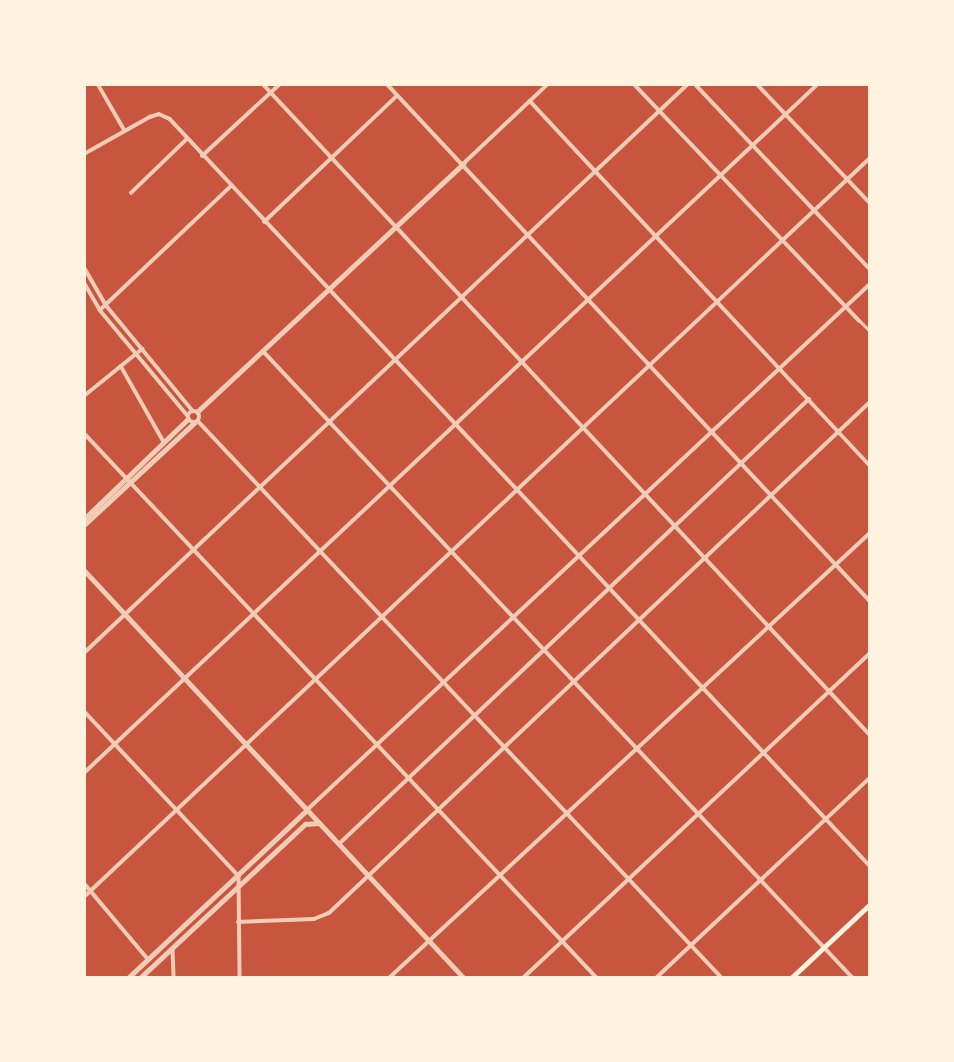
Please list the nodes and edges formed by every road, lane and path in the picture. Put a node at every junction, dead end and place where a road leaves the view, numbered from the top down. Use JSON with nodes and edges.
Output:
{"nodes":[{"id":1,"x":98,"y":84,"type":"edge"},
{"id":2,"x":263,"y":84,"type":"edge"},
{"id":3,"x":280,"y":84,"type":"edge"},
{"id":4,"x":387,"y":84,"type":"edge"},
{"id":5,"x":548,"y":84,"type":"edge"},
{"id":6,"x":634,"y":84,"type":"edge"},
{"id":7,"x":688,"y":84,"type":"edge"},
{"id":8,"x":695,"y":84,"type":"edge"},
{"id":9,"x":757,"y":84,"type":"edge"},
{"id":10,"x":818,"y":84,"type":"edge"},
{"id":11,"x":271,"y":93,"type":"junction"},
{"id":12,"x":397,"y":96,"type":"junction"},
{"id":13,"x":530,"y":101,"type":"junction"},
{"id":14,"x":658,"y":111,"type":"junction"},
{"id":15,"x":786,"y":114,"type":"junction"},
{"id":16,"x":125,"y":131,"type":"junction"},
{"id":17,"x":187,"y":139,"type":"junction"},
{"id":18,"x":753,"y":146,"type":"junction"},
{"id":19,"x":84,"y":154,"type":"edge"},
{"id":20,"x":202,"y":156,"type":"junction"},
{"id":21,"x":331,"y":157,"type":"junction"},
{"id":22,"x":870,"y":158,"type":"edge"},
{"id":23,"x":463,"y":164,"type":"junction"},
{"id":24,"x":595,"y":171,"type":"junction"},
{"id":25,"x":720,"y":176,"type":"junction"},
{"id":26,"x":847,"y":179,"type":"junction"},
{"id":27,"x":231,"y":186,"type":"junction"},
{"id":28,"x":131,"y":193,"type":"dead end"},
{"id":29,"x":870,"y":203,"type":"edge"},
{"id":30,"x":814,"y":210,"type":"junction"},
{"id":31,"x":264,"y":222,"type":"junction"},
{"id":32,"x":397,"y":226,"type":"junction"},
{"id":33,"x":528,"y":233,"type":"junction"},
{"id":34,"x":656,"y":236,"type":"junction"},
{"id":35,"x":782,"y":240,"type":"junction"},
{"id":36,"x":84,"y":267,"type":"edge"},
{"id":37,"x":870,"y":269,"type":"edge"},
{"id":38,"x":91,"y":279,"type":"junction"},
{"id":39,"x":84,"y":282,"type":"edge"},
{"id":40,"x":870,"y":284,"type":"edge"},
{"id":41,"x":329,"y":290,"type":"junction"},
{"id":42,"x":461,"y":296,"type":"junction"},
{"id":43,"x":589,"y":299,"type":"junction"},
{"id":44,"x":717,"y":301,"type":"junction"},
{"id":45,"x":106,"y":305,"type":"junction"},
{"id":46,"x":845,"y":306,"type":"junction"},
{"id":47,"x":100,"y":310,"type":"junction"},
{"id":48,"x":860,"y":321,"type":"joint"},
{"id":49,"x":870,"y":331,"type":"edge"},
{"id":50,"x":142,"y":349,"type":"junction"},
{"id":51,"x":264,"y":352,"type":"junction"},
{"id":52,"x":136,"y":354,"type":"junction"},
{"id":53,"x":393,"y":359,"type":"junction"},
{"id":54,"x":523,"y":362,"type":"junction"},
{"id":55,"x":650,"y":364,"type":"junction"},
{"id":56,"x":121,"y":366,"type":"junction"},
{"id":57,"x":779,"y":368,"type":"junction"},
{"id":58,"x":84,"y":396,"type":"edge"},
{"id":59,"x":809,"y":399,"type":"junction"},
{"id":60,"x":870,"y":402,"type":"edge"},
{"id":61,"x":195,"y":411,"type":"junction"},
{"id":62,"x":188,"y":418,"type":"junction"},
{"id":63,"x":328,"y":420,"type":"junction"},
{"id":64,"x":196,"y":422,"type":"junction"},
{"id":65,"x":455,"y":425,"type":"junction"},
{"id":66,"x":583,"y":427,"type":"junction"},
{"id":67,"x":712,"y":431,"type":"junction"},
{"id":68,"x":839,"y":432,"type":"junction"},
{"id":69,"x":84,"y":433,"type":"edge"},
{"id":70,"x":164,"y":442,"type":"junction"},
{"id":71,"x":743,"y":464,"type":"junction"},
{"id":72,"x":870,"y":465,"type":"edge"},
{"id":73,"x":129,"y":480,"type":"junction"},
{"id":74,"x":258,"y":486,"type":"junction"},
{"id":75,"x":391,"y":486,"type":"junction"},
{"id":76,"x":519,"y":491,"type":"junction"},
{"id":77,"x":645,"y":492,"type":"junction"},
{"id":78,"x":771,"y":495,"type":"junction"},
{"id":79,"x":84,"y":519,"type":"edge"},
{"id":80,"x":84,"y":525,"type":"edge"},
{"id":81,"x":677,"y":526,"type":"junction"},
{"id":82,"x":870,"y":533,"type":"edge"},
{"id":83,"x":193,"y":549,"type":"junction"},
{"id":84,"x":321,"y":552,"type":"junction"},
{"id":85,"x":453,"y":552,"type":"junction"},
{"id":86,"x":579,"y":554,"type":"junction"},
{"id":87,"x":706,"y":558,"type":"junction"},
{"id":88,"x":836,"y":564,"type":"junction"},
{"id":89,"x":84,"y":570,"type":"edge"},
{"id":90,"x":611,"y":588,"type":"junction"},
{"id":91,"x":870,"y":601,"type":"edge"},
{"id":92,"x":125,"y":614,"type":"junction"},
{"id":93,"x":255,"y":614,"type":"junction"},
{"id":94,"x":514,"y":616,"type":"junction"},
{"id":95,"x":381,"y":618,"type":"junction"},
{"id":96,"x":640,"y":619,"type":"junction"},
{"id":97,"x":769,"y":626,"type":"junction"},
{"id":98,"x":545,"y":649,"type":"junction"},
{"id":99,"x":84,"y":653,"type":"edge"},
{"id":100,"x":870,"y":653,"type":"edge"},
{"id":101,"x":185,"y":679,"type":"junction"},
{"id":102,"x":317,"y":681,"type":"junction"},
{"id":103,"x":575,"y":681,"type":"junction"},
{"id":104,"x":443,"y":683,"type":"junction"},
{"id":105,"x":703,"y":688,"type":"junction"},
{"id":106,"x":830,"y":691,"type":"junction"},
{"id":107,"x":84,"y":712,"type":"edge"},
{"id":108,"x":474,"y":717,"type":"junction"},
{"id":109,"x":870,"y":735,"type":"edge"},
{"id":110,"x":115,"y":744,"type":"junction"},
{"id":111,"x":246,"y":745,"type":"junction"},
{"id":112,"x":377,"y":745,"type":"junction"},
{"id":113,"x":638,"y":748,"type":"junction"},
{"id":114,"x":504,"y":749,"type":"junction"},
{"id":115,"x":764,"y":753,"type":"junction"},
{"id":116,"x":84,"y":773,"type":"edge"},
{"id":117,"x":870,"y":778,"type":"edge"},
{"id":118,"x":409,"y":779,"type":"junction"},
{"id":119,"x":178,"y":808,"type":"junction"},
{"id":120,"x":307,"y":810,"type":"junction"},
{"id":121,"x":440,"y":811,"type":"junction"},
{"id":122,"x":699,"y":813,"type":"junction"},
{"id":123,"x":567,"y":815,"type":"junction"},
{"id":124,"x":825,"y":820,"type":"junction"},
{"id":125,"x":320,"y":824,"type":"junction"},
{"id":126,"x":339,"y":844,"type":"junction"},
{"id":127,"x":870,"y":866,"type":"edge"},
{"id":128,"x":239,"y":876,"type":"junction"},
{"id":129,"x":368,"y":876,"type":"junction"},
{"id":130,"x":501,"y":876,"type":"junction"},
{"id":131,"x":627,"y":879,"type":"junction"},
{"id":132,"x":762,"y":880,"type":"junction"},
{"id":133,"x":84,"y":883,"type":"edge"},
{"id":134,"x":236,"y":889,"type":"junction"},
{"id":135,"x":91,"y":891,"type":"junction"},
{"id":136,"x":84,"y":897,"type":"edge"},
{"id":137,"x":870,"y":904,"type":"edge"},
{"id":138,"x":238,"y":922,"type":"junction"},
{"id":139,"x":429,"y":941,"type":"junction"},
{"id":140,"x":562,"y":941,"type":"junction"},
{"id":141,"x":691,"y":946,"type":"junction"},
{"id":142,"x":824,"y":947,"type":"junction"},
{"id":143,"x":173,"y":948,"type":"junction"},
{"id":144,"x":149,"y":959,"type":"junction"},
{"id":145,"x":128,"y":978,"type":"edge"},
{"id":146,"x":140,"y":978,"type":"edge"},
{"id":147,"x":174,"y":978,"type":"edge"},
{"id":148,"x":240,"y":978,"type":"edge"},
{"id":149,"x":389,"y":978,"type":"edge"},
{"id":150,"x":464,"y":978,"type":"edge"},
{"id":151,"x":523,"y":978,"type":"edge"},
{"id":152,"x":597,"y":978,"type":"edge"},
{"id":153,"x":656,"y":978,"type":"edge"},
{"id":154,"x":722,"y":978,"type":"edge"},
{"id":155,"x":792,"y":978,"type":"edge"},
{"id":156,"x":853,"y":978,"type":"edge"}],
"edges":[{"from":1,"to":16,"type":"street"},
{"from":2,"to":11,"type":"street"},
{"from":3,"to":11,"type":"street"},
{"from":4,"to":12,"type":"street"},
{"from":5,"to":13,"type":"street"},
{"from":6,"to":14,"type":"street"},
{"from":7,"to":14,"type":"street"},
{"from":8,"to":18,"type":"street"},
{"from":9,"to":15,"type":"street"},
{"from":10,"to":15,"type":"street"},
{"from":11,"to":20,"type":"street"},
{"from":11,"to":21,"type":"street"},
{"from":12,"to":21,"type":"street"},
{"from":12,"to":23,"type":"street"},
{"from":13,"to":23,"type":"street"},
{"from":13,"to":24,"type":"street"},
{"from":14,"to":24,"type":"street"},
{"from":14,"to":25,"type":"street"},
{"from":15,"to":18,"type":"street"},
{"from":15,"to":26,"type":"street"},
{"from":16,"to":17,"type":"street"},
{"from":16,"to":19,"type":"street"},
{"from":17,"to":20,"type":"street"},
{"from":17,"to":28,"type":"street"},
{"from":18,"to":25,"type":"street"},
{"from":18,"to":30,"type":"street"},
{"from":20,"to":27,"type":"street"},
{"from":21,"to":31,"type":"street"},
{"from":21,"to":32,"type":"street"},
{"from":22,"to":26,"type":"street"},
{"from":23,"to":32,"type":"street"},
{"from":23,"to":33,"type":"street"},
{"from":24,"to":33,"type":"street"},
{"from":24,"to":34,"type":"street"},
{"from":25,"to":34,"type":"street"},
{"from":25,"to":35,"type":"street"},
{"from":26,"to":29,"type":"street"},
{"from":26,"to":30,"type":"street"},
{"from":27,"to":31,"type":"street"},
{"from":27,"to":45,"type":"street"},
{"from":30,"to":35,"type":"street"},
{"from":30,"to":37,"type":"street"},
{"from":31,"to":41,"type":"street"},
{"from":32,"to":41,"type":"street"},
{"from":32,"to":42,"type":"street"},
{"from":33,"to":42,"type":"street"},
{"from":33,"to":43,"type":"street"},
{"from":34,"to":43,"type":"street"},
{"from":34,"to":44,"type":"street"},
{"from":35,"to":44,"type":"street"},
{"from":35,"to":46,"type":"street"},
{"from":36,"to":38,"type":"street"},
{"from":38,"to":39,"type":"street"},
{"from":38,"to":45,"type":"street"},
{"from":39,"to":47,"type":"street"},
{"from":40,"to":46,"type":"street"},
{"from":41,"to":51,"type":"street"},
{"from":41,"to":53,"type":"street"},
{"from":42,"to":53,"type":"street"},
{"from":42,"to":54,"type":"street"},
{"from":43,"to":54,"type":"street"},
{"from":43,"to":55,"type":"street"},
{"from":44,"to":55,"type":"street"},
{"from":44,"to":57,"type":"street"},
{"from":45,"to":47,"type":"street"},
{"from":45,"to":50,"type":"street"},
{"from":46,"to":48,"type":"street"},
{"from":46,"to":57,"type":"street"},
{"from":47,"to":52,"type":"street"},
{"from":48,"to":49,"type":"street"},
{"from":50,"to":52,"type":"street"},
{"from":50,"to":61,"type":"street"},
{"from":51,"to":61,"type":"street"},
{"from":51,"to":63,"type":"street"},
{"from":52,"to":56,"type":"street"},
{"from":52,"to":62,"type":"street"},
{"from":53,"to":63,"type":"street"},
{"from":53,"to":65,"type":"street"},
{"from":54,"to":65,"type":"street"},
{"from":54,"to":66,"type":"street"},
{"from":55,"to":66,"type":"street"},
{"from":55,"to":67,"type":"street"},
{"from":56,"to":58,"type":"street"},
{"from":56,"to":70,"type":"street"},
{"from":57,"to":59,"type":"street"},
{"from":57,"to":67,"type":"street"},
{"from":59,"to":68,"type":"street"},
{"from":59,"to":71,"type":"street"},
{"from":60,"to":68,"type":"street"},
{"from":61,"to":62,"type":"street"},
{"from":61,"to":64,"type":"street"},
{"from":62,"to":64,"type":"street"},
{"from":62,"to":70,"type":"street"},
{"from":63,"to":74,"type":"street"},
{"from":63,"to":75,"type":"street"},
{"from":64,"to":73,"type":"street"},
{"from":64,"to":74,"type":"street"},
{"from":65,"to":75,"type":"street"},
{"from":65,"to":76,"type":"street"},
{"from":66,"to":76,"type":"street"},
{"from":66,"to":77,"type":"street"},
{"from":67,"to":71,"type":"street"},
{"from":67,"to":77,"type":"street"},
{"from":68,"to":72,"type":"street"},
{"from":68,"to":78,"type":"street"},
{"from":69,"to":73,"type":"street"},
{"from":70,"to":73,"type":"street"},
{"from":71,"to":78,"type":"street"},
{"from":71,"to":81,"type":"street"},
{"from":73,"to":79,"type":"street"},
{"from":73,"to":80,"type":"street"},
{"from":73,"to":83,"type":"street"},
{"from":74,"to":83,"type":"street"},
{"from":74,"to":84,"type":"street"},
{"from":75,"to":84,"type":"street"},
{"from":75,"to":85,"type":"street"},
{"from":76,"to":85,"type":"street"},
{"from":76,"to":86,"type":"street"},
{"from":77,"to":81,"type":"street"},
{"from":77,"to":86,"type":"street"},
{"from":78,"to":87,"type":"street"},
{"from":78,"to":88,"type":"street"},
{"from":81,"to":87,"type":"street"},
{"from":81,"to":90,"type":"street"},
{"from":82,"to":88,"type":"street"},
{"from":83,"to":92,"type":"street"},
{"from":83,"to":93,"type":"street"},
{"from":84,"to":93,"type":"street"},
{"from":84,"to":95,"type":"street"},
{"from":85,"to":94,"type":"street"},
{"from":85,"to":95,"type":"street"},
{"from":86,"to":90,"type":"street"},
{"from":86,"to":94,"type":"street"},
{"from":87,"to":96,"type":"street"},
{"from":87,"to":97,"type":"street"},
{"from":88,"to":91,"type":"street"},
{"from":88,"to":97,"type":"street"},
{"from":89,"to":92,"type":"street"},
{"from":90,"to":96,"type":"street"},
{"from":90,"to":98,"type":"street"},
{"from":92,"to":99,"type":"street"},
{"from":92,"to":101,"type":"street"},
{"from":93,"to":101,"type":"street"},
{"from":93,"to":102,"type":"street"},
{"from":94,"to":98,"type":"street"},
{"from":94,"to":104,"type":"street"},
{"from":95,"to":102,"type":"street"},
{"from":95,"to":104,"type":"street"},
{"from":96,"to":103,"type":"street"},
{"from":96,"to":105,"type":"street"},
{"from":97,"to":105,"type":"street"},
{"from":97,"to":106,"type":"street"},
{"from":98,"to":103,"type":"street"},
{"from":98,"to":108,"type":"street"},
{"from":100,"to":106,"type":"street"},
{"from":101,"to":110,"type":"street"},
{"from":101,"to":111,"type":"street"},
{"from":102,"to":111,"type":"street"},
{"from":102,"to":112,"type":"street"},
{"from":103,"to":113,"type":"street"},
{"from":103,"to":114,"type":"street"},
{"from":104,"to":108,"type":"street"},
{"from":104,"to":112,"type":"street"},
{"from":105,"to":113,"type":"street"},
{"from":105,"to":115,"type":"street"},
{"from":106,"to":109,"type":"street"},
{"from":106,"to":115,"type":"street"},
{"from":107,"to":110,"type":"street"},
{"from":108,"to":114,"type":"street"},
{"from":108,"to":118,"type":"street"},
{"from":110,"to":116,"type":"street"},
{"from":110,"to":119,"type":"street"},
{"from":111,"to":119,"type":"street"},
{"from":111,"to":120,"type":"street"},
{"from":112,"to":118,"type":"street"},
{"from":112,"to":120,"type":"street"},
{"from":113,"to":122,"type":"street"},
{"from":113,"to":123,"type":"street"},
{"from":114,"to":121,"type":"street"},
{"from":114,"to":123,"type":"street"},
{"from":115,"to":122,"type":"street"},
{"from":115,"to":124,"type":"street"},
{"from":117,"to":124,"type":"street"},
{"from":118,"to":121,"type":"street"},
{"from":118,"to":126,"type":"street"},
{"from":119,"to":128,"type":"street"},
{"from":119,"to":135,"type":"street"},
{"from":120,"to":125,"type":"street"},
{"from":120,"to":128,"type":"street"},
{"from":121,"to":129,"type":"street"},
{"from":121,"to":130,"type":"street"},
{"from":122,"to":131,"type":"street"},
{"from":122,"to":132,"type":"street"},
{"from":123,"to":130,"type":"street"},
{"from":123,"to":131,"type":"street"},
{"from":124,"to":127,"type":"street"},
{"from":124,"to":132,"type":"street"},
{"from":125,"to":126,"type":"street"},
{"from":125,"to":134,"type":"street"},
{"from":126,"to":129,"type":"street"},
{"from":128,"to":134,"type":"street"},
{"from":128,"to":144,"type":"street"},
{"from":129,"to":138,"type":"street"},
{"from":129,"to":139,"type":"street"},
{"from":130,"to":139,"type":"street"},
{"from":130,"to":140,"type":"street"},
{"from":131,"to":140,"type":"street"},
{"from":131,"to":141,"type":"street"},
{"from":132,"to":141,"type":"street"},
{"from":132,"to":142,"type":"street"},
{"from":133,"to":135,"type":"street"},
{"from":134,"to":138,"type":"street"},
{"from":134,"to":143,"type":"street"},
{"from":135,"to":136,"type":"street"},
{"from":135,"to":144,"type":"street"},
{"from":137,"to":142,"type":"main road"},
{"from":138,"to":148,"type":"street"},
{"from":139,"to":149,"type":"street"},
{"from":139,"to":150,"type":"street"},
{"from":140,"to":151,"type":"street"},
{"from":140,"to":152,"type":"street"},
{"from":141,"to":153,"type":"street"},
{"from":141,"to":154,"type":"street"},
{"from":142,"to":155,"type":"main road"},
{"from":142,"to":156,"type":"street"},
{"from":143,"to":146,"type":"street"},
{"from":143,"to":147,"type":"street"},
{"from":144,"to":145,"type":"street"}]}
